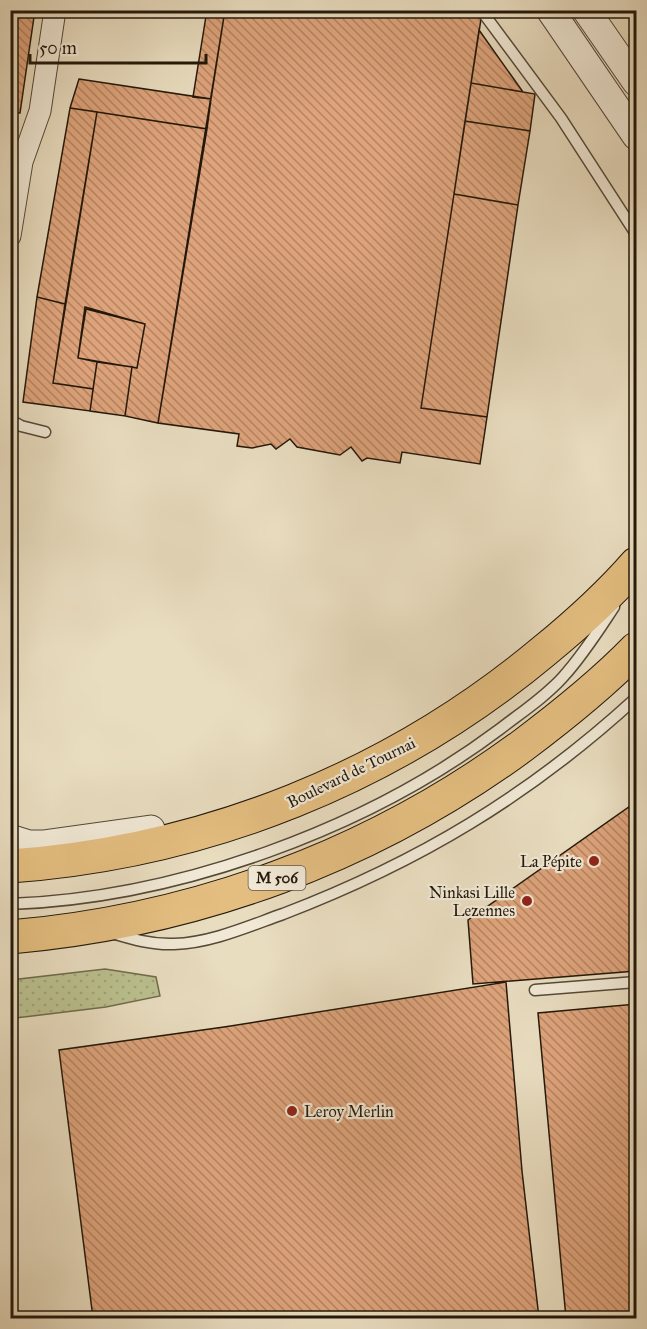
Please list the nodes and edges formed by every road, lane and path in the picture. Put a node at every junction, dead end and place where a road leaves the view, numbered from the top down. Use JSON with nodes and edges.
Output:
{"nodes":[{"id":1,"x":55,"y":10,"type":"edge"},
{"id":2,"x":481,"y":10,"type":"edge"},
{"id":3,"x":550,"y":10,"type":"edge"},
{"id":4,"x":555,"y":10,"type":"edge"},
{"id":5,"x":586,"y":10,"type":"edge"},
{"id":6,"x":636,"y":82,"type":"edge"},
{"id":7,"x":636,"y":115,"type":"edge"},
{"id":8,"x":636,"y":136,"type":"edge"},
{"id":9,"x":636,"y":234,"type":"edge"},
{"id":10,"x":10,"y":236,"type":"edge"},
{"id":11,"x":10,"y":420,"type":"edge"},
{"id":12,"x":45,"y":432,"type":"dead end"},
{"id":13,"x":636,"y":564,"type":"edge"},
{"id":14,"x":636,"y":571,"type":"edge"},
{"id":15,"x":636,"y":636,"type":"edge"},
{"id":16,"x":636,"y":649,"type":"edge"},
{"id":17,"x":602,"y":681,"type":"junction"},
{"id":18,"x":636,"y":698,"type":"edge"},
{"id":19,"x":285,"y":805,"type":"junction"},
{"id":20,"x":10,"y":838,"type":"edge"},
{"id":21,"x":10,"y":866,"type":"edge"},
{"id":22,"x":10,"y":904,"type":"edge"},
{"id":23,"x":94,"y":927,"type":"junction"},
{"id":24,"x":10,"y":937,"type":"edge"},
{"id":25,"x":636,"y":982,"type":"edge"},
{"id":26,"x":535,"y":990,"type":"dead end"}],
"edges":[{"from":1,"to":10,"type":"street"},
{"from":2,"to":9,"type":"lane"},
{"from":3,"to":8,"type":"street"},
{"from":4,"to":7,"type":"street"},
{"from":5,"to":6,"type":"street"},
{"from":11,"to":12,"type":"lane"},
{"from":13,"to":19,"type":"main road","name":"Boulevard de Tournai"},
{"from":14,"to":22,"type":"lane"},
{"from":15,"to":17,"type":"main road","number":"M 506"},
{"from":16,"to":17,"type":"main road","number":"M 506"},
{"from":17,"to":23,"type":"main road","number":"M 506"},
{"from":18,"to":23,"type":"lane"},
{"from":19,"to":20,"type":"street"},
{"from":19,"to":21,"type":"main road","name":"Boulevard de Tournai"},
{"from":23,"to":24,"type":"main road","number":"M 506"},
{"from":25,"to":26,"type":"lane"}]}
